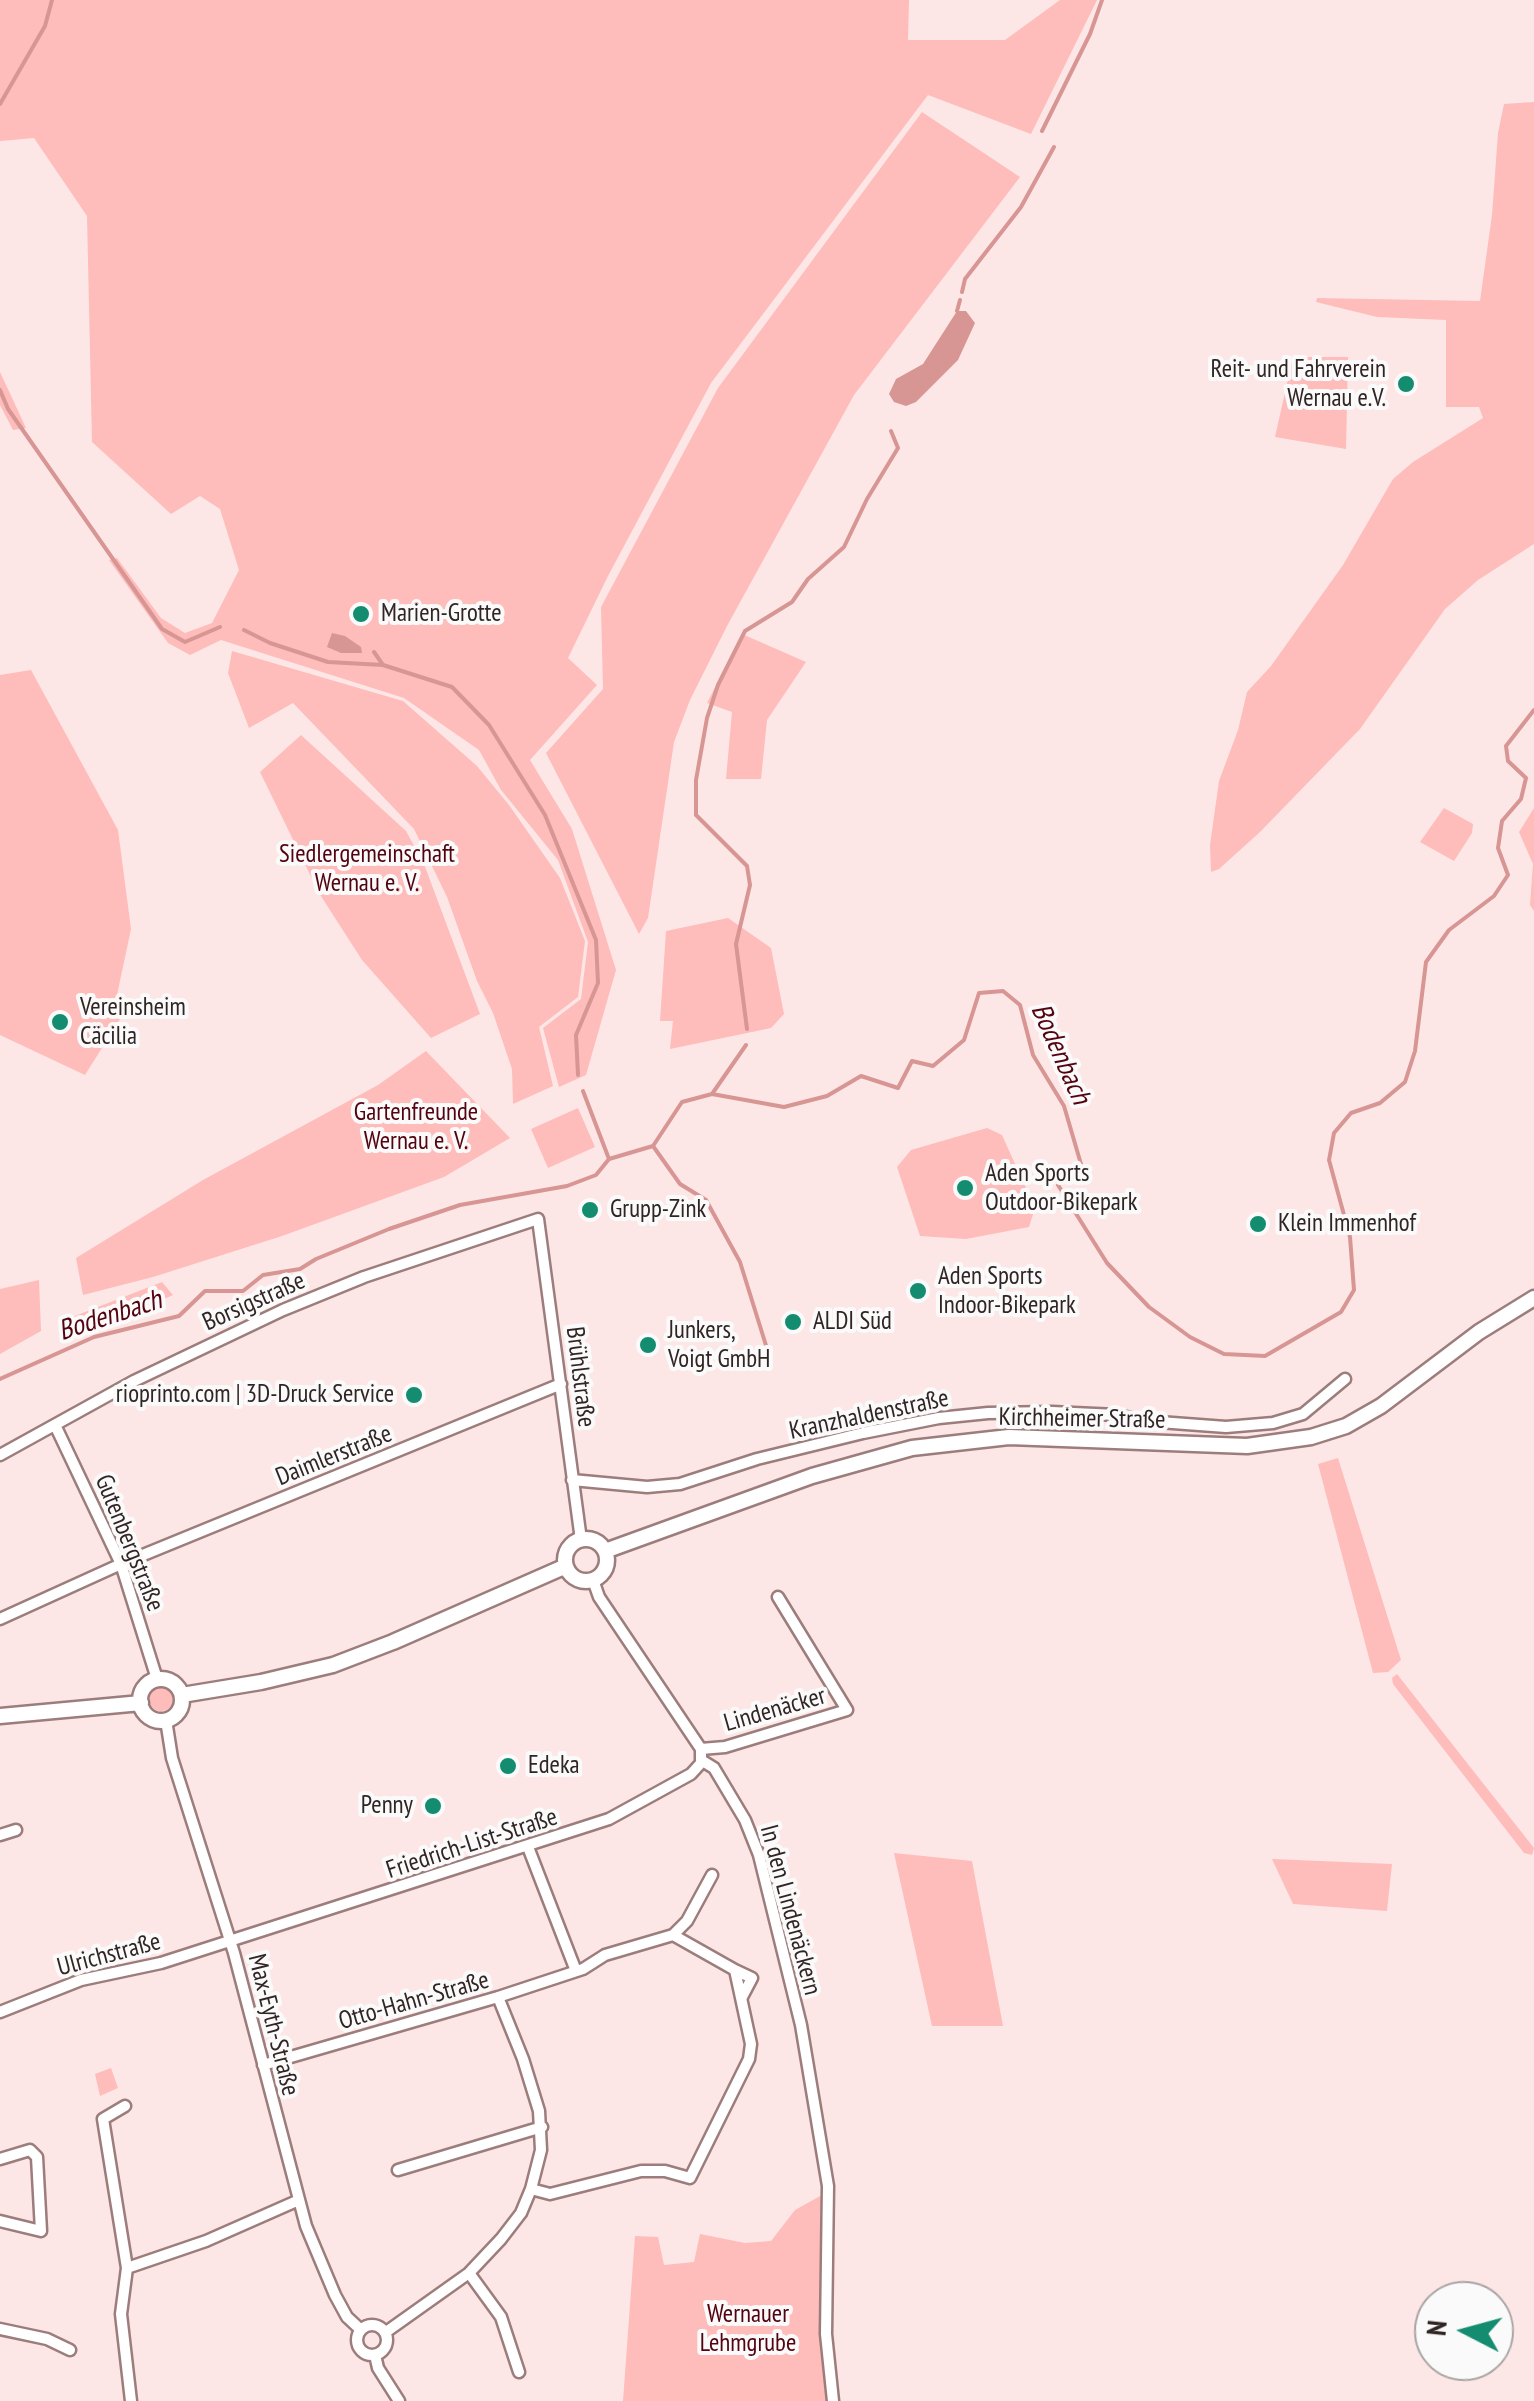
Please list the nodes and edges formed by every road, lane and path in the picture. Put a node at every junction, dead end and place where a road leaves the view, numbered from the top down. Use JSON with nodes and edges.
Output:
{"nodes":[{"id":1,"x":538,"y":1219,"type":"joint"},
{"id":2,"x":1534,"y":1298,"type":"edge"},
{"id":3,"x":1345,"y":1380,"type":"dead end"},
{"id":4,"x":562,"y":1384,"type":"junction"},
{"id":5,"x":55,"y":1425,"type":"junction"},
{"id":6,"x":0,"y":1454,"type":"edge"},
{"id":7,"x":572,"y":1480,"type":"junction"},
{"id":8,"x":581,"y":1540,"type":"junction"},
{"id":9,"x":605,"y":1551,"type":"junction"},
{"id":10,"x":121,"y":1564,"type":"junction"},
{"id":11,"x":566,"y":1566,"type":"junction"},
{"id":12,"x":592,"y":1580,"type":"junction"},
{"id":13,"x":778,"y":1597,"type":"dead end"},
{"id":14,"x":0,"y":1619,"type":"edge"},
{"id":15,"x":156,"y":1679,"type":"junction"},
{"id":16,"x":182,"y":1695,"type":"junction"},
{"id":17,"x":140,"y":1703,"type":"junction"},
{"id":18,"x":0,"y":1716,"type":"edge"},
{"id":19,"x":166,"y":1720,"type":"junction"},
{"id":20,"x":701,"y":1754,"type":"junction"},
{"id":21,"x":16,"y":1830,"type":"dead end"},
{"id":22,"x":0,"y":1835,"type":"edge"},
{"id":23,"x":528,"y":1848,"type":"junction"},
{"id":24,"x":712,"y":1875,"type":"dead end"},
{"id":25,"x":673,"y":1935,"type":"junction"},
{"id":26,"x":230,"y":1941,"type":"junction"},
{"id":27,"x":576,"y":1971,"type":"junction"},
{"id":28,"x":498,"y":1997,"type":"junction"},
{"id":29,"x":0,"y":2012,"type":"edge"},
{"id":30,"x":263,"y":2065,"type":"junction"},
{"id":31,"x":125,"y":2106,"type":"dead end"},
{"id":32,"x":542,"y":2127,"type":"junction"},
{"id":33,"x":0,"y":2159,"type":"edge"},
{"id":34,"x":398,"y":2170,"type":"dead end"},
{"id":35,"x":531,"y":2189,"type":"junction"},
{"id":36,"x":298,"y":2200,"type":"junction"},
{"id":37,"x":0,"y":2221,"type":"edge"},
{"id":38,"x":128,"y":2268,"type":"junction"},
{"id":39,"x":469,"y":2273,"type":"junction"},
{"id":40,"x":0,"y":2329,"type":"edge"},
{"id":41,"x":360,"y":2330,"type":"junction"},
{"id":42,"x":386,"y":2332,"type":"junction"},
{"id":43,"x":70,"y":2350,"type":"dead end"},
{"id":44,"x":375,"y":2355,"type":"junction"},
{"id":45,"x":519,"y":2372,"type":"dead end"},
{"id":46,"x":131,"y":2401,"type":"edge"},
{"id":47,"x":399,"y":2401,"type":"edge"},
{"id":48,"x":832,"y":2401,"type":"edge"}],
"edges":[{"from":1,"to":4,"type":"street","name":"Brühlstraße"},
{"from":1,"to":5,"type":"street","name":"Borsigstraße"},
{"from":2,"to":9,"type":"main road","name":"Kirchheimer Straße"},
{"from":3,"to":7,"type":"street","name":"Kranzhaldenstraße"},
{"from":4,"to":7,"type":"street","name":"Brühlstraße"},
{"from":4,"to":10,"type":"street","name":"Daimlerstraße"},
{"from":5,"to":6,"type":"street","name":"Borsigstraße"},
{"from":5,"to":10,"type":"street","name":"Gutenbergstraße"},
{"from":7,"to":8,"type":"street","name":"Brühlstraße"},
{"from":8,"to":9,"type":"main road"},
{"from":8,"to":11,"type":"main road"},
{"from":9,"to":12,"type":"main road"},
{"from":10,"to":14,"type":"street","name":"Daimlerstraße"},
{"from":10,"to":15,"type":"street","name":"Gutenbergstraße"},
{"from":11,"to":12,"type":"main road"},
{"from":11,"to":16,"type":"main road"},
{"from":12,"to":20,"type":"street","name":"In den Lindenäckern"},
{"from":13,"to":20,"type":"street","name":"Lindenäcker"},
{"from":15,"to":16,"type":"main road"},
{"from":15,"to":17,"type":"main road"},
{"from":16,"to":19,"type":"main road"},
{"from":17,"to":18,"type":"main road"},
{"from":17,"to":19,"type":"main road"},
{"from":19,"to":26,"type":"street","name":"Max-Eyth-Straße"},
{"from":20,"to":23,"type":"street","name":"Friedrich-List-Straße"},
{"from":20,"to":48,"type":"street","name":"In den Lindenäckern"},
{"from":21,"to":22,"type":"street"},
{"from":23,"to":26,"type":"street","name":"Friedrich-List-Straße"},
{"from":23,"to":27,"type":"street"},
{"from":24,"to":25,"type":"street"},
{"from":25,"to":27,"type":"street","name":"Otto-Hahn-Straße"},
{"from":25,"to":35,"type":"street"},
{"from":26,"to":29,"type":"street","name":"Ulrichstraße"},
{"from":26,"to":30,"type":"street","name":"Max-Eyth-Straße"},
{"from":27,"to":28,"type":"street","name":"Otto-Hahn-Straße"},
{"from":28,"to":30,"type":"street","name":"Otto-Hahn-Straße"},
{"from":28,"to":32,"type":"street"},
{"from":30,"to":36,"type":"street","name":"Max-Eyth-Straße"},
{"from":31,"to":38,"type":"street"},
{"from":32,"to":34,"type":"street"},
{"from":32,"to":35,"type":"street"},
{"from":33,"to":37,"type":"street"},
{"from":35,"to":39,"type":"street"},
{"from":36,"to":38,"type":"street"},
{"from":36,"to":41,"type":"street","name":"Max-Eyth-Straße"},
{"from":38,"to":46,"type":"street"},
{"from":39,"to":42,"type":"street"},
{"from":39,"to":45,"type":"street"},
{"from":40,"to":43,"type":"street"},
{"from":41,"to":42,"type":"street"},
{"from":41,"to":44,"type":"street"},
{"from":42,"to":44,"type":"street"},
{"from":44,"to":47,"type":"street"}]}
